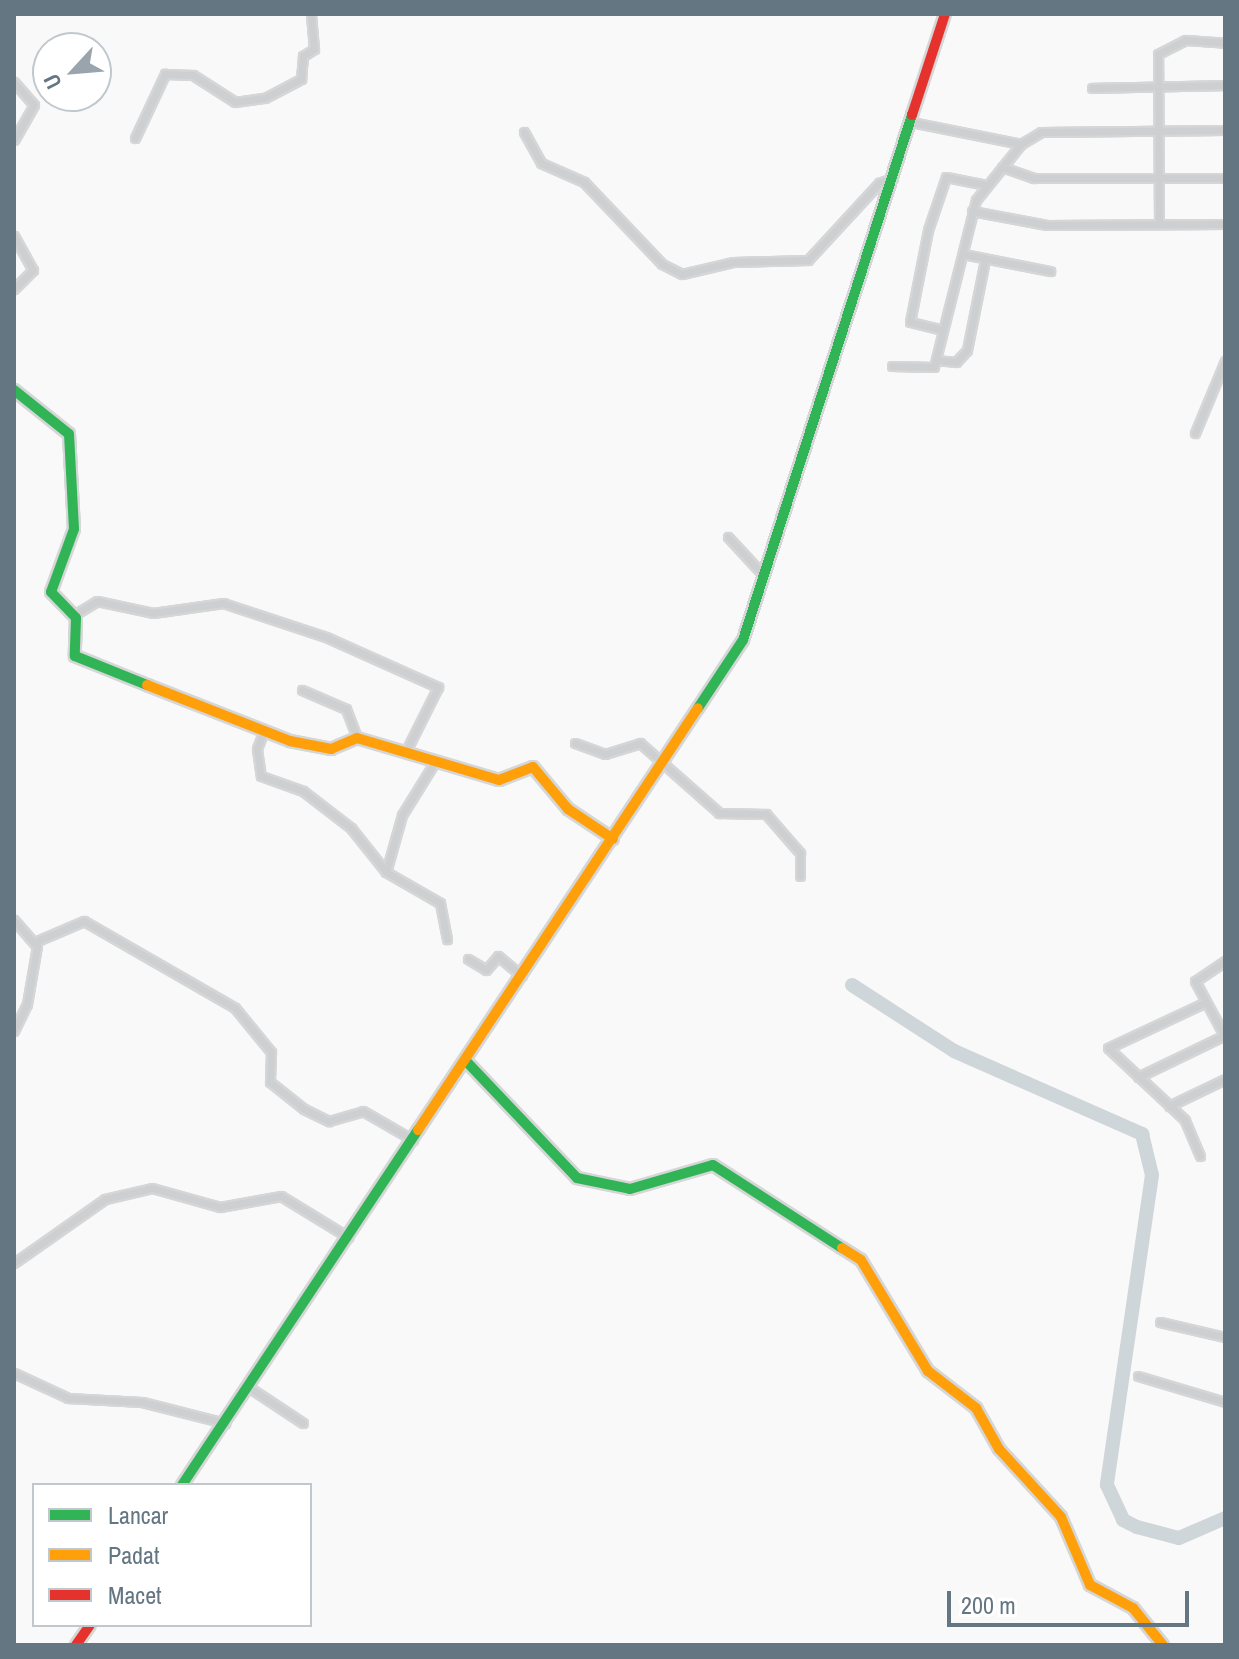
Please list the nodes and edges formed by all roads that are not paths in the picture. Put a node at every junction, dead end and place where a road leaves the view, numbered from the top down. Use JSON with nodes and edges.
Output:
{"nodes":[{"id":1,"x":311,"y":14,"type":"edge"},
{"id":2,"x":945,"y":14,"type":"edge"},
{"id":3,"x":1225,"y":43,"type":"edge"},
{"id":4,"x":14,"y":82,"type":"edge"},
{"id":5,"x":1225,"y":85,"type":"edge"},
{"id":6,"x":1159,"y":87,"type":"junction"},
{"id":7,"x":1092,"y":88,"type":"dead end"},
{"id":8,"x":911,"y":122,"type":"junction"},
{"id":9,"x":1157,"y":129,"type":"junction"},
{"id":10,"x":1225,"y":130,"type":"edge"},
{"id":11,"x":524,"y":132,"type":"dead end"},
{"id":12,"x":135,"y":138,"type":"dead end"},
{"id":13,"x":14,"y":140,"type":"edge"},
{"id":14,"x":1021,"y":144,"type":"junction"},
{"id":15,"x":1002,"y":167,"type":"junction"},
{"id":16,"x":893,"y":178,"type":"junction"},
{"id":17,"x":1159,"y":178,"type":"junction"},
{"id":18,"x":1225,"y":178,"type":"edge"},
{"id":19,"x":986,"y":185,"type":"junction"},
{"id":20,"x":972,"y":211,"type":"junction"},
{"id":21,"x":1159,"y":224,"type":"junction"},
{"id":22,"x":1225,"y":224,"type":"edge"},
{"id":23,"x":14,"y":236,"type":"edge"},
{"id":24,"x":963,"y":254,"type":"junction"},
{"id":25,"x":985,"y":260,"type":"junction"},
{"id":26,"x":1050,"y":271,"type":"dead end"},
{"id":27,"x":14,"y":289,"type":"edge"},
{"id":28,"x":943,"y":330,"type":"junction"},
{"id":29,"x":939,"y":361,"type":"junction"},
{"id":30,"x":1225,"y":361,"type":"edge"},
{"id":31,"x":892,"y":366,"type":"dead end"},
{"id":32,"x":14,"y":390,"type":"edge"},
{"id":33,"x":1195,"y":433,"type":"dead end"},
{"id":34,"x":728,"y":537,"type":"dead end"},
{"id":35,"x":764,"y":576,"type":"junction"},
{"id":36,"x":74,"y":615,"type":"junction"},
{"id":37,"x":302,"y":690,"type":"dead end"},
{"id":38,"x":263,"y":733,"type":"junction"},
{"id":39,"x":357,"y":738,"type":"junction"},
{"id":40,"x":575,"y":743,"type":"dead end"},
{"id":41,"x":406,"y":751,"type":"junction"},
{"id":42,"x":662,"y":764,"type":"junction"},
{"id":43,"x":433,"y":765,"type":"junction"},
{"id":44,"x":613,"y":839,"type":"junction"},
{"id":45,"x":386,"y":872,"type":"junction"},
{"id":46,"x":800,"y":876,"type":"dead end"},
{"id":47,"x":14,"y":920,"type":"edge"},
{"id":48,"x":447,"y":939,"type":"dead end"},
{"id":49,"x":37,"y":941,"type":"junction"},
{"id":50,"x":468,"y":959,"type":"dead end"},
{"id":51,"x":1225,"y":961,"type":"edge"},
{"id":52,"x":523,"y":978,"type":"junction"},
{"id":53,"x":1206,"y":1002,"type":"junction"},
{"id":54,"x":14,"y":1031,"type":"edge"},
{"id":55,"x":1225,"y":1036,"type":"edge"},
{"id":56,"x":466,"y":1061,"type":"junction"},
{"id":57,"x":1138,"y":1077,"type":"junction"},
{"id":58,"x":1225,"y":1079,"type":"edge"},
{"id":59,"x":1169,"y":1106,"type":"junction"},
{"id":60,"x":413,"y":1140,"type":"junction"},
{"id":61,"x":1200,"y":1156,"type":"dead end"},
{"id":62,"x":348,"y":1237,"type":"junction"},
{"id":63,"x":14,"y":1263,"type":"edge"},
{"id":64,"x":1160,"y":1322,"type":"dead end"},
{"id":65,"x":1225,"y":1337,"type":"edge"},
{"id":66,"x":14,"y":1373,"type":"edge"},
{"id":67,"x":1138,"y":1376,"type":"dead end"},
{"id":68,"x":247,"y":1386,"type":"junction"},
{"id":69,"x":1225,"y":1402,"type":"edge"},
{"id":70,"x":225,"y":1423,"type":"junction"},
{"id":71,"x":303,"y":1423,"type":"dead end"},
{"id":72,"x":183,"y":1483,"type":"edge"},
{"id":73,"x":89,"y":1627,"type":"edge"},
{"id":74,"x":76,"y":1645,"type":"edge"},
{"id":75,"x":1163,"y":1645,"type":"edge"}],
"edges":[{"from":1,"to":12,"type":"street"},
{"from":2,"to":8,"type":"street"},
{"from":3,"to":6,"type":"street"},
{"from":4,"to":13,"type":"street"},
{"from":5,"to":6,"type":"street"},
{"from":6,"to":7,"type":"street"},
{"from":6,"to":9,"type":"street"},
{"from":8,"to":14,"type":"street"},
{"from":8,"to":16,"type":"street"},
{"from":9,"to":10,"type":"street"},
{"from":9,"to":14,"type":"street"},
{"from":9,"to":17,"type":"street"},
{"from":11,"to":16,"type":"street"},
{"from":14,"to":15,"type":"street"},
{"from":15,"to":17,"type":"street"},
{"from":15,"to":19,"type":"street"},
{"from":16,"to":35,"type":"street"},
{"from":17,"to":18,"type":"street"},
{"from":17,"to":21,"type":"street"},
{"from":19,"to":20,"type":"street"},
{"from":19,"to":28,"type":"street"},
{"from":20,"to":21,"type":"street"},
{"from":20,"to":24,"type":"street"},
{"from":21,"to":22,"type":"street"},
{"from":23,"to":27,"type":"street"},
{"from":24,"to":25,"type":"street"},
{"from":24,"to":28,"type":"street"},
{"from":25,"to":26,"type":"street"},
{"from":25,"to":29,"type":"street"},
{"from":28,"to":29,"type":"street"},
{"from":29,"to":31,"type":"street"},
{"from":30,"to":33,"type":"street"},
{"from":32,"to":36,"type":"street"},
{"from":34,"to":35,"type":"street"},
{"from":35,"to":42,"type":"street"},
{"from":36,"to":38,"type":"street"},
{"from":36,"to":41,"type":"street"},
{"from":37,"to":39,"type":"street"},
{"from":38,"to":39,"type":"street"},
{"from":38,"to":45,"type":"street"},
{"from":39,"to":41,"type":"street"},
{"from":40,"to":42,"type":"street"},
{"from":41,"to":43,"type":"street"},
{"from":42,"to":44,"type":"street"},
{"from":42,"to":46,"type":"street"},
{"from":43,"to":44,"type":"street"},
{"from":43,"to":45,"type":"street"},
{"from":44,"to":52,"type":"street"},
{"from":45,"to":48,"type":"street"},
{"from":47,"to":49,"type":"street"},
{"from":49,"to":54,"type":"street"},
{"from":49,"to":60,"type":"street"},
{"from":50,"to":52,"type":"street"},
{"from":51,"to":53,"type":"street"},
{"from":52,"to":56,"type":"street"},
{"from":53,"to":55,"type":"street"},
{"from":53,"to":57,"type":"street"},
{"from":55,"to":57,"type":"street"},
{"from":56,"to":60,"type":"street"},
{"from":56,"to":75,"type":"street"},
{"from":57,"to":59,"type":"street"},
{"from":58,"to":59,"type":"street"},
{"from":59,"to":61,"type":"street"},
{"from":60,"to":62,"type":"street"},
{"from":62,"to":63,"type":"street"},
{"from":62,"to":68,"type":"street"},
{"from":64,"to":65,"type":"street"},
{"from":66,"to":70,"type":"street"},
{"from":67,"to":69,"type":"street"},
{"from":68,"to":70,"type":"street"},
{"from":68,"to":71,"type":"street"},
{"from":70,"to":72,"type":"street"},
{"from":73,"to":74,"type":"street"}]}
